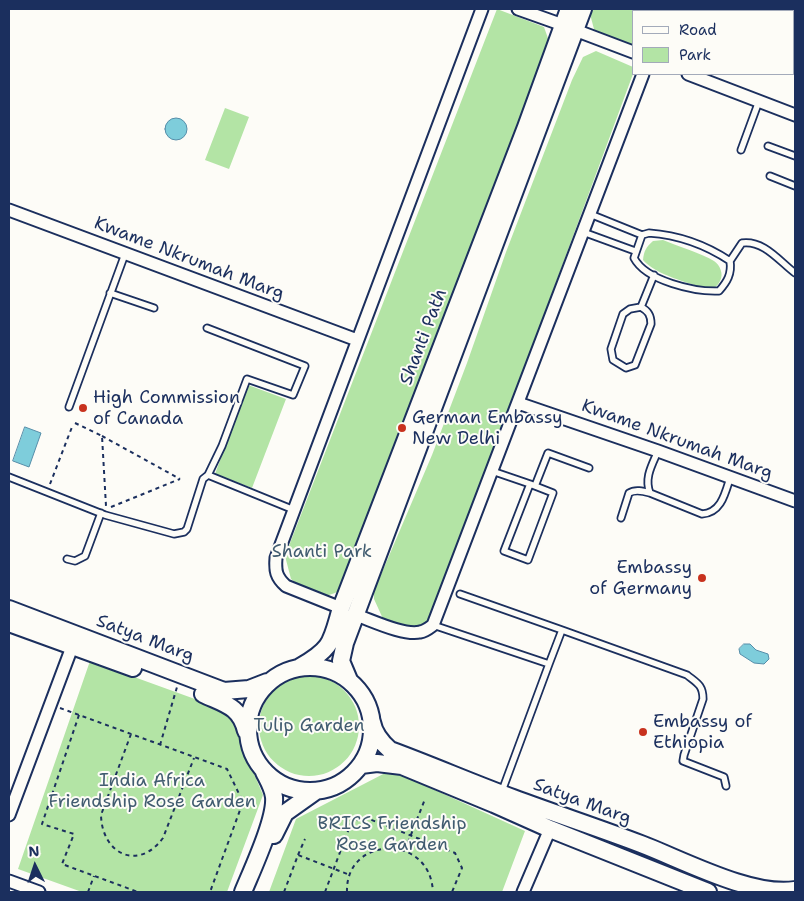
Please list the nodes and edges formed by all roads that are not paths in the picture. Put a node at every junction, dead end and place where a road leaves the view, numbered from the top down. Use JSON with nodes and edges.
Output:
{"nodes":[{"id":1,"x":482,"y":9,"type":"edge"},
{"id":2,"x":518,"y":9,"type":"edge"},
{"id":3,"x":569,"y":9,"type":"edge"},
{"id":4,"x":583,"y":9,"type":"edge"},
{"id":5,"x":569,"y":28,"type":"junction"},
{"id":6,"x":632,"y":52,"type":"edge"},
{"id":7,"x":643,"y":75,"type":"edge"},
{"id":8,"x":691,"y":75,"type":"edge"},
{"id":9,"x":759,"y":101,"type":"junction"},
{"id":10,"x":795,"y":115,"type":"edge"},
{"id":11,"x":768,"y":146,"type":"dead end"},
{"id":12,"x":741,"y":150,"type":"dead end"},
{"id":13,"x":795,"y":156,"type":"edge"},
{"id":14,"x":770,"y":176,"type":"dead end"},
{"id":15,"x":795,"y":186,"type":"edge"},
{"id":16,"x":9,"y":210,"type":"edge"},
{"id":17,"x":590,"y":214,"type":"junction"},
{"id":18,"x":583,"y":232,"type":"junction"},
{"id":19,"x":642,"y":235,"type":"junction"},
{"id":20,"x":635,"y":251,"type":"junction"},
{"id":21,"x":125,"y":254,"type":"junction"},
{"id":22,"x":730,"y":261,"type":"junction"},
{"id":23,"x":795,"y":273,"type":"edge"},
{"id":24,"x":654,"y":276,"type":"junction"},
{"id":25,"x":110,"y":294,"type":"junction"},
{"id":26,"x":641,"y":307,"type":"junction"},
{"id":27,"x":154,"y":308,"type":"dead end"},
{"id":28,"x":207,"y":328,"type":"dead end"},
{"id":29,"x":357,"y":340,"type":"junction"},
{"id":30,"x":518,"y":403,"type":"junction"},
{"id":31,"x":69,"y":407,"type":"dead end"},
{"id":32,"x":658,"y":451,"type":"junction"},
{"id":33,"x":589,"y":468,"type":"dead end"},
{"id":34,"x":492,"y":471,"type":"junction"},
{"id":35,"x":208,"y":475,"type":"junction"},
{"id":36,"x":9,"y":477,"type":"edge"},
{"id":37,"x":730,"y":478,"type":"junction"},
{"id":38,"x":533,"y":485,"type":"junction"},
{"id":39,"x":650,"y":493,"type":"junction"},
{"id":40,"x":795,"y":501,"type":"edge"},
{"id":41,"x":294,"y":510,"type":"junction"},
{"id":42,"x":101,"y":513,"type":"junction"},
{"id":43,"x":621,"y":518,"type":"dead end"},
{"id":44,"x":68,"y":559,"type":"dead end"},
{"id":45,"x":460,"y":594,"type":"dead end"},
{"id":46,"x":9,"y":609,"type":"edge"},
{"id":47,"x":348,"y":611,"type":"junction"},
{"id":48,"x":9,"y":623,"type":"edge"},
{"id":49,"x":433,"y":624,"type":"junction"},
{"id":50,"x":562,"y":630,"type":"junction"},
{"id":51,"x":72,"y":647,"type":"junction"},
{"id":52,"x":549,"y":664,"type":"junction"},
{"id":53,"x":300,"y":667,"type":"junction"},
{"id":54,"x":348,"y":680,"type":"junction"},
{"id":55,"x":269,"y":681,"type":"junction"},
{"id":56,"x":372,"y":722,"type":"junction"},
{"id":57,"x":248,"y":738,"type":"junction"},
{"id":58,"x":361,"y":764,"type":"junction"},
{"id":59,"x":264,"y":771,"type":"junction"},
{"id":60,"x":726,"y":786,"type":"dead end"},
{"id":61,"x":316,"y":791,"type":"junction"},
{"id":62,"x":501,"y":794,"type":"junction"},
{"id":63,"x":9,"y":815,"type":"edge"},
{"id":64,"x":550,"y":829,"type":"junction"},
{"id":65,"x":9,"y":881,"type":"edge"},
{"id":66,"x":795,"y":891,"type":"edge"},
{"id":67,"x":39,"y":892,"type":"edge"},
{"id":68,"x":243,"y":892,"type":"edge"},
{"id":69,"x":252,"y":892,"type":"edge"},
{"id":70,"x":523,"y":892,"type":"edge"},
{"id":71,"x":708,"y":892,"type":"edge"}],
"edges":[{"from":1,"to":29,"type":"street"},
{"from":2,"to":5,"type":"street"},
{"from":3,"to":5,"type":"main road","name":"Shanti Path"},
{"from":4,"to":5,"type":"main road","name":"Shanti Path"},
{"from":5,"to":6,"type":"street"},
{"from":5,"to":47,"type":"main road","name":"Shanti Path"},
{"from":7,"to":17,"type":"street"},
{"from":8,"to":9,"type":"street"},
{"from":9,"to":10,"type":"street"},
{"from":9,"to":12,"type":"lane"},
{"from":11,"to":13,"type":"lane"},
{"from":14,"to":15,"type":"lane"},
{"from":16,"to":21,"type":"street","name":"Kwame Nkrumah Marg"},
{"from":17,"to":18,"type":"street"},
{"from":17,"to":19,"type":"lane"},
{"from":18,"to":20,"type":"lane"},
{"from":18,"to":30,"type":"street"},
{"from":19,"to":20,"type":"lane"},
{"from":19,"to":22,"type":"lane"},
{"from":20,"to":24,"type":"lane"},
{"from":21,"to":25,"type":"lane"},
{"from":21,"to":29,"type":"street","name":"Kwame Nkrumah Marg"},
{"from":22,"to":23,"type":"lane"},
{"from":22,"to":24,"type":"lane"},
{"from":24,"to":26,"type":"lane"},
{"from":25,"to":27,"type":"lane"},
{"from":25,"to":31,"type":"lane"},
{"from":26,"to":26,"type":"lane"},
{"from":28,"to":35,"type":"lane"},
{"from":29,"to":41,"type":"street"},
{"from":30,"to":32,"type":"street","name":"Kwame Nkrumah Marg"},
{"from":30,"to":34,"type":"street"},
{"from":32,"to":37,"type":"street","name":"Kwame Nkrumah Marg"},
{"from":32,"to":39,"type":"lane"},
{"from":33,"to":38,"type":"lane"},
{"from":34,"to":38,"type":"lane"},
{"from":34,"to":49,"type":"street"},
{"from":35,"to":41,"type":"lane"},
{"from":35,"to":42,"type":"lane"},
{"from":36,"to":42,"type":"lane"},
{"from":37,"to":39,"type":"lane"},
{"from":37,"to":40,"type":"street","name":"Kwame Nkrumah Marg"},
{"from":38,"to":38,"type":"lane"},
{"from":39,"to":43,"type":"lane"},
{"from":41,"to":47,"type":"street"},
{"from":42,"to":44,"type":"lane"},
{"from":45,"to":50,"type":"lane"},
{"from":46,"to":55,"type":"main road","name":"Satya Marg"},
{"from":47,"to":49,"type":"street"},
{"from":47,"to":53,"type":"main road","name":"Shanti Path"},
{"from":47,"to":54,"type":"main road","name":"Shanti Path"},
{"from":48,"to":51,"type":"main road","name":"Satya Marg"},
{"from":49,"to":52,"type":"lane"},
{"from":50,"to":52,"type":"lane"},
{"from":50,"to":60,"type":"lane"},
{"from":51,"to":57,"type":"main road","name":"Satya Marg"},
{"from":51,"to":63,"type":"street"},
{"from":52,"to":62,"type":"lane"},
{"from":53,"to":54,"type":"main road"},
{"from":53,"to":55,"type":"main road"},
{"from":54,"to":56,"type":"main road"},
{"from":55,"to":57,"type":"main road"},
{"from":56,"to":58,"type":"main road"},
{"from":56,"to":62,"type":"main road","name":"Satya Marg"},
{"from":57,"to":59,"type":"main road"},
{"from":58,"to":61,"type":"main road"},
{"from":58,"to":64,"type":"main road","name":"Satya Marg"},
{"from":59,"to":61,"type":"main road"},
{"from":59,"to":68,"type":"main road"},
{"from":61,"to":69,"type":"main road"},
{"from":62,"to":66,"type":"main road","name":"Satya Marg"},
{"from":64,"to":70,"type":"street"},
{"from":64,"to":71,"type":"main road","name":"Satya Marg"},
{"from":65,"to":67,"type":"street"}]}
